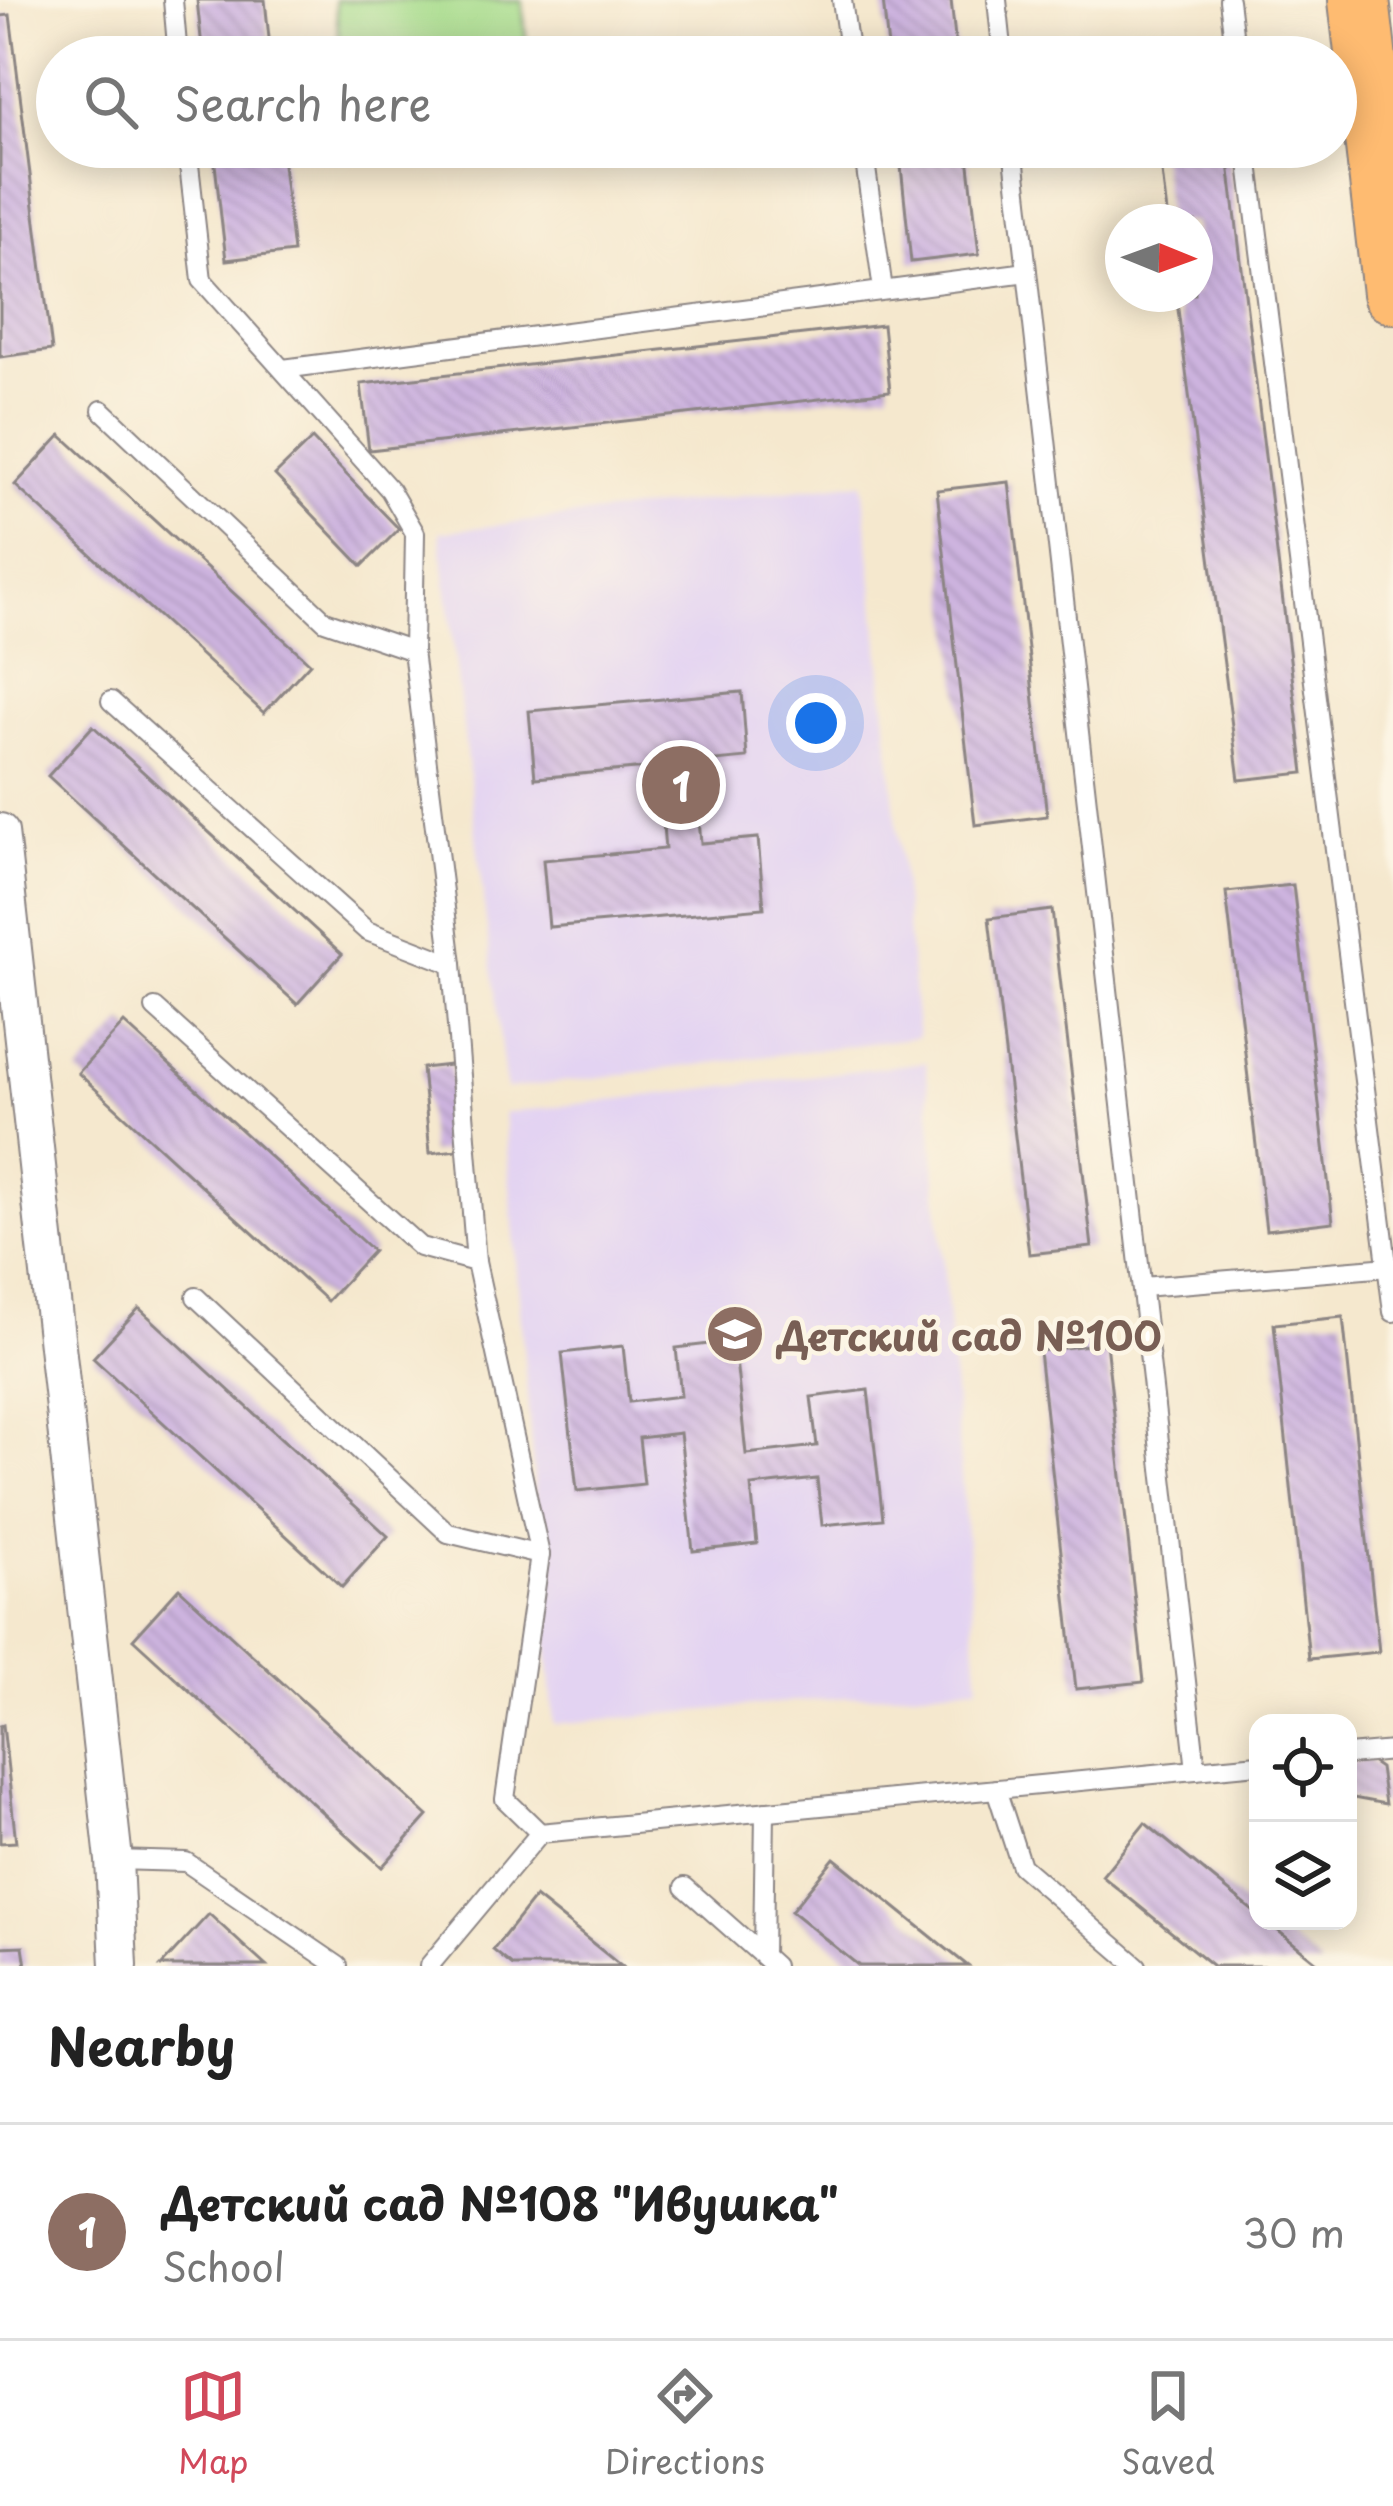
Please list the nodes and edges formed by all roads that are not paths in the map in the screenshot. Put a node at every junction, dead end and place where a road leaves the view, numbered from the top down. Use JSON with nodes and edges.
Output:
{"nodes":[{"id":1,"x":173,"y":0,"type":"edge"},
{"id":2,"x":842,"y":0,"type":"edge"},
{"id":3,"x":997,"y":0,"type":"edge"},
{"id":4,"x":1229,"y":0,"type":"edge"},
{"id":5,"x":1359,"y":0,"type":"edge"},
{"id":6,"x":176,"y":36,"type":"edge"},
{"id":7,"x":847,"y":36,"type":"edge"},
{"id":8,"x":1001,"y":36,"type":"edge"},
{"id":9,"x":1233,"y":36,"type":"edge"},
{"id":10,"x":189,"y":168,"type":"edge"},
{"id":11,"x":866,"y":168,"type":"edge"},
{"id":12,"x":1015,"y":168,"type":"edge"},
{"id":13,"x":1250,"y":168,"type":"edge"},
{"id":14,"x":1027,"y":272,"type":"junction"},
{"id":15,"x":883,"y":290,"type":"junction"},
{"id":16,"x":1393,"y":293,"type":"edge"},
{"id":17,"x":283,"y":369,"type":"junction"},
{"id":18,"x":101,"y":410,"type":"dead end"},
{"id":19,"x":413,"y":650,"type":"junction"},
{"id":20,"x":111,"y":701,"type":"dead end"},
{"id":21,"x":0,"y":832,"type":"edge"},
{"id":22,"x":452,"y":964,"type":"junction"},
{"id":23,"x":154,"y":1008,"type":"dead end"},
{"id":24,"x":476,"y":1262,"type":"junction"},
{"id":25,"x":1389,"y":1267,"type":"junction"},
{"id":26,"x":1142,"y":1287,"type":"junction"},
{"id":27,"x":196,"y":1297,"type":"dead end"},
{"id":28,"x":1393,"y":1312,"type":"edge"},
{"id":29,"x":540,"y":1555,"type":"junction"},
{"id":30,"x":1393,"y":1751,"type":"edge"},
{"id":31,"x":1357,"y":1754,"type":"edge"},
{"id":32,"x":1249,"y":1765,"type":"edge"},
{"id":33,"x":1196,"y":1770,"type":"junction"},
{"id":34,"x":996,"y":1789,"type":"junction"},
{"id":35,"x":765,"y":1811,"type":"junction"},
{"id":36,"x":540,"y":1833,"type":"junction"},
{"id":37,"x":114,"y":1860,"type":"junction"},
{"id":38,"x":685,"y":1887,"type":"dead end"},
{"id":39,"x":768,"y":1961,"type":"edge"},
{"id":40,"x":119,"y":1966,"type":"edge"},
{"id":41,"x":338,"y":1966,"type":"edge"},
{"id":42,"x":429,"y":1966,"type":"edge"},
{"id":43,"x":1137,"y":1966,"type":"edge"}],
"edges":[{"from":1,"to":6,"type":"lane"},
{"from":2,"to":7,"type":"lane"},
{"from":3,"to":8,"type":"lane"},
{"from":4,"to":9,"type":"lane"},
{"from":5,"to":16,"type":"main road"},
{"from":10,"to":17,"type":"lane"},
{"from":11,"to":15,"type":"lane"},
{"from":12,"to":14,"type":"lane"},
{"from":13,"to":25,"type":"lane"},
{"from":14,"to":15,"type":"lane"},
{"from":14,"to":26,"type":"lane"},
{"from":15,"to":17,"type":"lane"},
{"from":17,"to":19,"type":"lane"},
{"from":18,"to":19,"type":"lane"},
{"from":19,"to":22,"type":"lane"},
{"from":20,"to":22,"type":"lane"},
{"from":21,"to":37,"type":"street"},
{"from":22,"to":24,"type":"lane"},
{"from":23,"to":24,"type":"lane"},
{"from":24,"to":29,"type":"lane"},
{"from":25,"to":26,"type":"lane"},
{"from":25,"to":28,"type":"lane"},
{"from":26,"to":33,"type":"lane"},
{"from":27,"to":29,"type":"lane"},
{"from":29,"to":36,"type":"lane"},
{"from":30,"to":31,"type":"lane"},
{"from":32,"to":33,"type":"lane"},
{"from":33,"to":34,"type":"lane"},
{"from":34,"to":35,"type":"lane"},
{"from":34,"to":43,"type":"lane"},
{"from":35,"to":36,"type":"lane"},
{"from":35,"to":39,"type":"lane"},
{"from":36,"to":42,"type":"lane"},
{"from":37,"to":40,"type":"street"},
{"from":37,"to":41,"type":"lane"},
{"from":38,"to":39,"type":"lane"}]}
